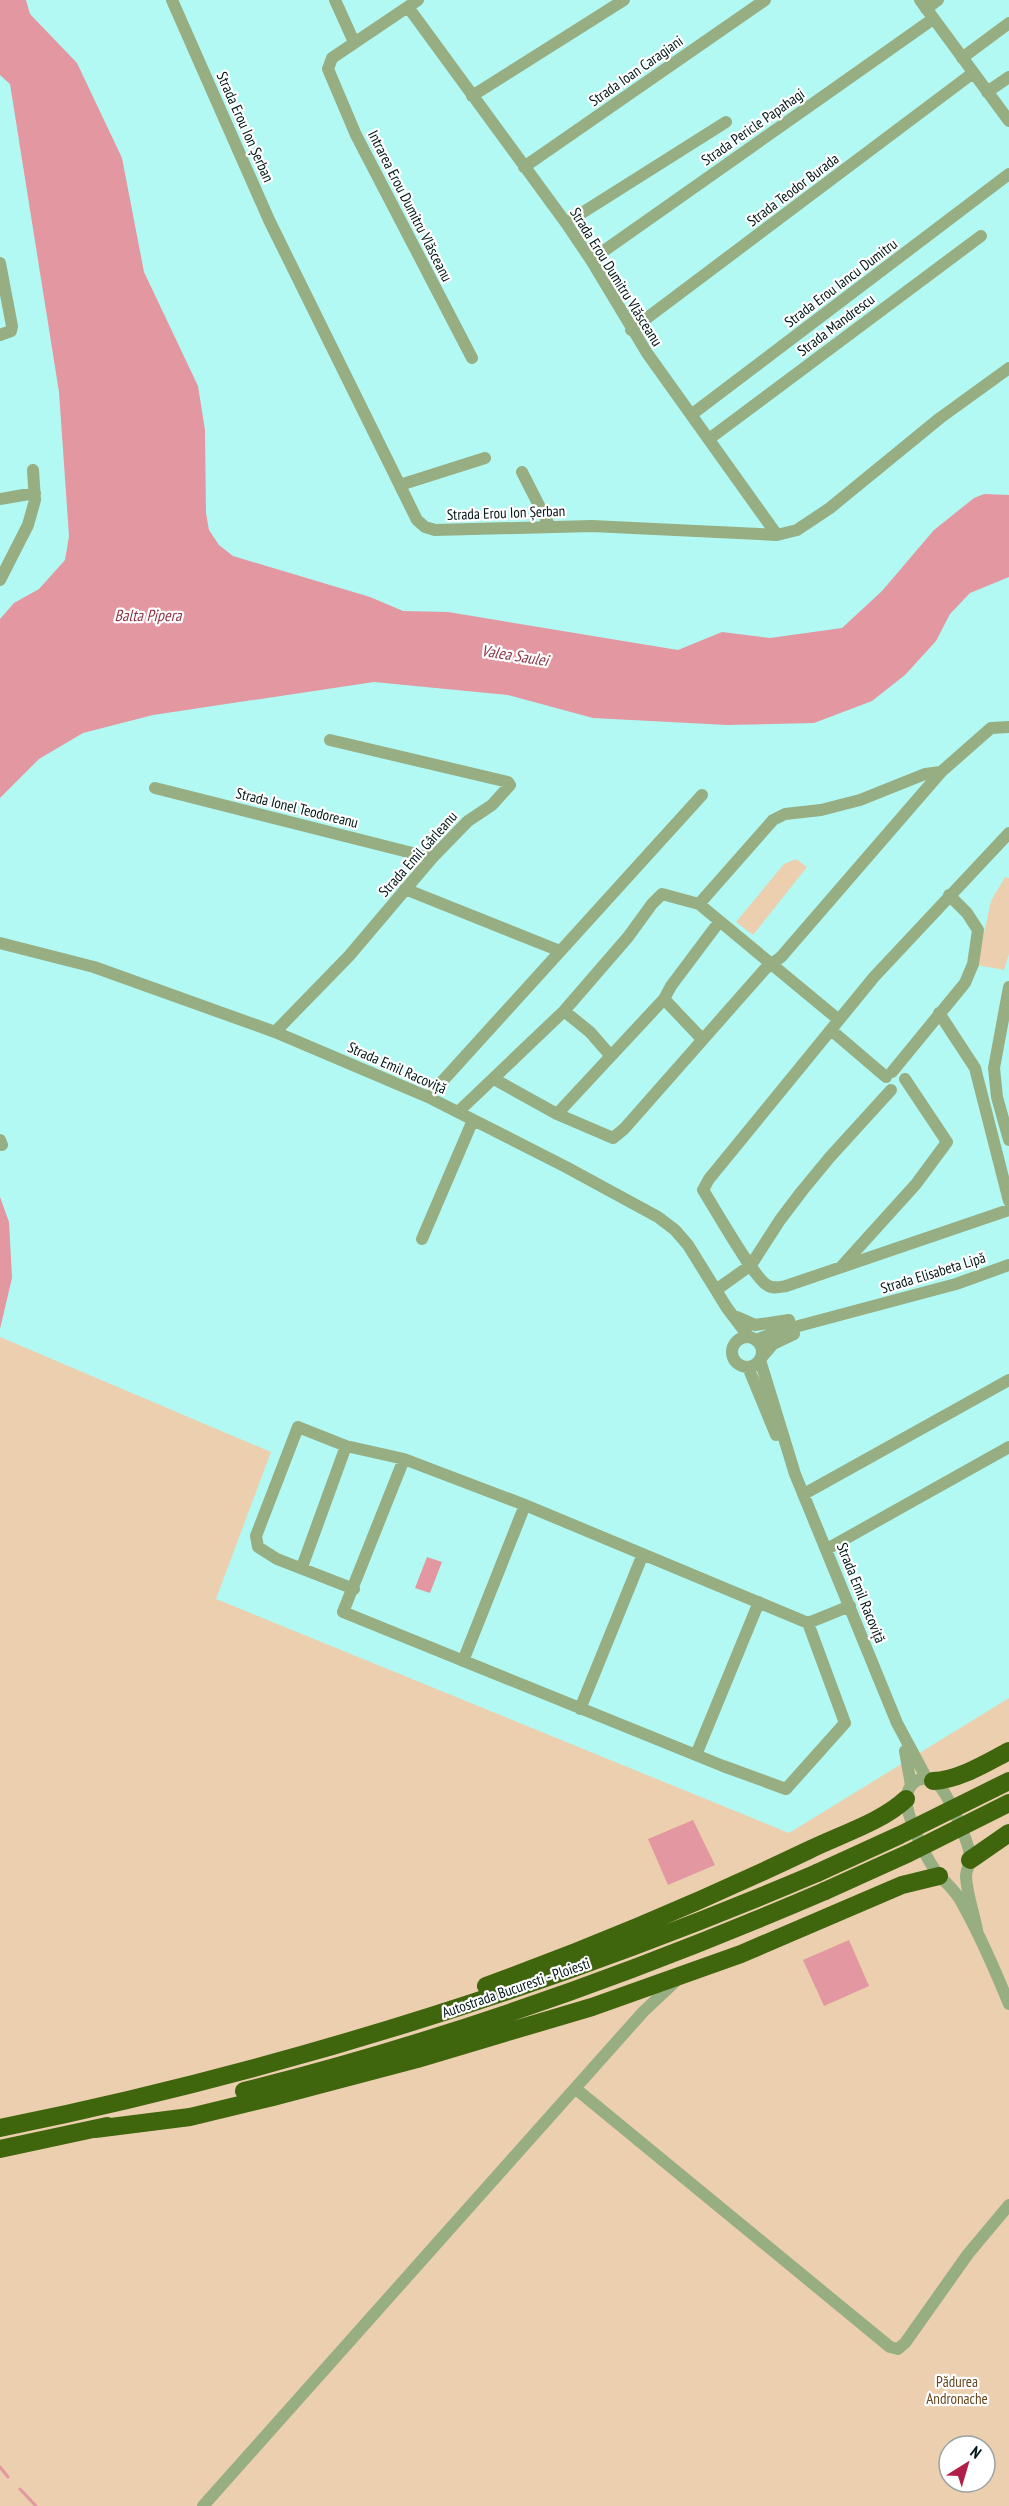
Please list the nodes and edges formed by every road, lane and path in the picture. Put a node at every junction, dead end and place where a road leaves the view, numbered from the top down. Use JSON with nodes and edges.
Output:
{"nodes":[{"id":1,"x":172,"y":0,"type":"edge"},
{"id":2,"x":335,"y":0,"type":"edge"},
{"id":3,"x":624,"y":0,"type":"edge"},
{"id":4,"x":765,"y":0,"type":"edge"},
{"id":5,"x":938,"y":0,"type":"edge"},
{"id":6,"x":413,"y":4,"type":"edge"},
{"id":7,"x":926,"y":9,"type":"edge"},
{"id":8,"x":1009,"y":23,"type":"edge"},
{"id":9,"x":354,"y":42,"type":"junction"},
{"id":10,"x":962,"y":57,"type":"junction"},
{"id":11,"x":973,"y":73,"type":"junction"},
{"id":12,"x":1009,"y":77,"type":"edge"},
{"id":13,"x":987,"y":92,"type":"junction"},
{"id":14,"x":472,"y":96,"type":"junction"},
{"id":15,"x":726,"y":122,"type":"dead end"},
{"id":16,"x":1009,"y":122,"type":"edge"},
{"id":17,"x":524,"y":167,"type":"junction"},
{"id":18,"x":1009,"y":174,"type":"edge"},
{"id":19,"x":566,"y":223,"type":"junction"},
{"id":20,"x":981,"y":236,"type":"dead end"},
{"id":21,"x":591,"y":261,"type":"junction"},
{"id":22,"x":0,"y":263,"type":"edge"},
{"id":23,"x":631,"y":330,"type":"junction"},
{"id":24,"x":0,"y":335,"type":"edge"},
{"id":25,"x":472,"y":358,"type":"dead end"},
{"id":26,"x":1009,"y":368,"type":"edge"},
{"id":27,"x":690,"y":415,"type":"junction"},
{"id":28,"x":709,"y":439,"type":"junction"},
{"id":29,"x":485,"y":458,"type":"dead end"},
{"id":30,"x":33,"y":470,"type":"dead end"},
{"id":31,"x":522,"y":472,"type":"dead end"},
{"id":32,"x":400,"y":485,"type":"junction"},
{"id":33,"x":35,"y":493,"type":"junction"},
{"id":34,"x":0,"y":499,"type":"edge"},
{"id":35,"x":550,"y":527,"type":"junction"},
{"id":36,"x":777,"y":535,"type":"junction"},
{"id":37,"x":0,"y":580,"type":"edge"},
{"id":38,"x":1009,"y":727,"type":"edge"},
{"id":39,"x":330,"y":740,"type":"dead end"},
{"id":40,"x":941,"y":772,"type":"junction"},
{"id":41,"x":155,"y":788,"type":"dead end"},
{"id":42,"x":702,"y":795,"type":"dead end"},
{"id":43,"x":1009,"y":833,"type":"edge"},
{"id":44,"x":432,"y":858,"type":"junction"},
{"id":45,"x":405,"y":889,"type":"junction"},
{"id":46,"x":950,"y":895,"type":"junction"},
{"id":47,"x":699,"y":904,"type":"junction"},
{"id":48,"x":719,"y":922,"type":"junction"},
{"id":49,"x":0,"y":943,"type":"edge"},
{"id":50,"x":560,"y":951,"type":"junction"},
{"id":51,"x":772,"y":964,"type":"junction"},
{"id":52,"x":1009,"y":987,"type":"edge"},
{"id":53,"x":664,"y":999,"type":"junction"},
{"id":54,"x":564,"y":1011,"type":"junction"},
{"id":55,"x":939,"y":1013,"type":"junction"},
{"id":56,"x":835,"y":1025,"type":"junction"},
{"id":57,"x":274,"y":1032,"type":"junction"},
{"id":58,"x":702,"y":1039,"type":"junction"},
{"id":59,"x":610,"y":1055,"type":"junction"},
{"id":60,"x":889,"y":1074,"type":"junction"},
{"id":61,"x":904,"y":1078,"type":"junction"},
{"id":62,"x":494,"y":1079,"type":"junction"},
{"id":63,"x":891,"y":1090,"type":"junction"},
{"id":64,"x":428,"y":1097,"type":"junction"},
{"id":65,"x":458,"y":1112,"type":"junction"},
{"id":66,"x":557,"y":1114,"type":"junction"},
{"id":67,"x":473,"y":1120,"type":"junction"},
{"id":68,"x":1009,"y":1140,"type":"edge"},
{"id":69,"x":1009,"y":1201,"type":"edge"},
{"id":70,"x":1009,"y":1210,"type":"edge"},
{"id":71,"x":423,"y":1239,"type":"dead end"},
{"id":72,"x":751,"y":1265,"type":"junction"},
{"id":73,"x":1009,"y":1265,"type":"edge"},
{"id":74,"x":840,"y":1268,"type":"junction"},
{"id":75,"x":716,"y":1290,"type":"junction"},
{"id":76,"x":865,"y":1308,"type":"junction"},
{"id":77,"x":731,"y":1312,"type":"junction"},
{"id":78,"x":748,"y":1339,"type":"junction"},
{"id":79,"x":761,"y":1359,"type":"junction"},
{"id":80,"x":747,"y":1367,"type":"junction"},
{"id":81,"x":1009,"y":1380,"type":"edge"},
{"id":82,"x":346,"y":1446,"type":"junction"},
{"id":83,"x":1009,"y":1447,"type":"edge"},
{"id":84,"x":404,"y":1459,"type":"junction"},
{"id":85,"x":795,"y":1474,"type":"junction"},
{"id":86,"x":804,"y":1494,"type":"junction"},
{"id":87,"x":525,"y":1505,"type":"junction"},
{"id":88,"x":827,"y":1549,"type":"junction"},
{"id":89,"x":643,"y":1554,"type":"junction"},
{"id":90,"x":302,"y":1567,"type":"junction"},
{"id":91,"x":354,"y":1589,"type":"junction"},
{"id":92,"x":759,"y":1602,"type":"junction"},
{"id":93,"x":850,"y":1606,"type":"junction"},
{"id":94,"x":812,"y":1622,"type":"junction"},
{"id":95,"x":463,"y":1661,"type":"junction"},
{"id":96,"x":580,"y":1709,"type":"junction"},
{"id":97,"x":897,"y":1724,"type":"junction"},
{"id":98,"x":1009,"y":1751,"type":"edge"},
{"id":99,"x":696,"y":1755,"type":"junction"},
{"id":100,"x":930,"y":1780,"type":"junction"},
{"id":101,"x":1009,"y":1781,"type":"edge"},
{"id":102,"x":908,"y":1792,"type":"junction"},
{"id":103,"x":1009,"y":1803,"type":"edge"},
{"id":104,"x":1009,"y":1833,"type":"edge"},
{"id":105,"x":969,"y":1865,"type":"junction"},
{"id":106,"x":941,"y":1877,"type":"junction"},
{"id":107,"x":977,"y":1930,"type":"junction"},
{"id":108,"x":679,"y":1978,"type":"junction"},
{"id":109,"x":1009,"y":2004,"type":"edge"},
{"id":110,"x":273,"y":2063,"type":"junction"},
{"id":111,"x":576,"y":2089,"type":"junction"},
{"id":112,"x":0,"y":2128,"type":"edge"},
{"id":113,"x":95,"y":2129,"type":"junction"},
{"id":114,"x":0,"y":2149,"type":"edge"},
{"id":115,"x":1009,"y":2205,"type":"edge"},
{"id":116,"x":203,"y":2506,"type":"edge"}],
"edges":[{"from":1,"to":32,"type":"street","name":"Strada Erou Ion Șerban"},
{"from":2,"to":9,"type":"street"},
{"from":3,"to":14,"type":"street"},
{"from":4,"to":17,"type":"street","name":"Strada Ioan Caragiani"},
{"from":5,"to":7,"type":"street","name":"Strada Pericle Papahagi"},
{"from":6,"to":9,"type":"street"},
{"from":6,"to":14,"type":"street","name":"Strada Erou Dumitru Vlăsceanu"},
{"from":7,"to":10,"type":"street"},
{"from":7,"to":21,"type":"street","name":"Strada Pericle Papahagi"},
{"from":8,"to":10,"type":"street"},
{"from":9,"to":25,"type":"street","name":"Intrarea Erou Dumitru Vlăsceanu"},
{"from":10,"to":11,"type":"street"},
{"from":11,"to":13,"type":"street"},
{"from":11,"to":23,"type":"street","name":"Strada Teodor Burada"},
{"from":12,"to":13,"type":"street"},
{"from":13,"to":16,"type":"street"},
{"from":14,"to":17,"type":"street","name":"Strada Erou Dumitru Vlăsceanu"},
{"from":15,"to":19,"type":"street"},
{"from":17,"to":19,"type":"street","name":"Strada Erou Dumitru Vlăsceanu"},
{"from":18,"to":27,"type":"street","name":"Strada Erou Iancu Dumitru"},
{"from":19,"to":21,"type":"street","name":"Strada Erou Dumitru Vlăsceanu"},
{"from":20,"to":28,"type":"street","name":"Strada Mandrescu"},
{"from":21,"to":23,"type":"street","name":"Strada Erou Dumitru Vlăsceanu"},
{"from":22,"to":24,"type":"street"},
{"from":23,"to":27,"type":"street","name":"Strada Erou Dumitru Vlăsceanu"},
{"from":26,"to":36,"type":"street","name":"Strada Erou Ion Șerban"},
{"from":27,"to":28,"type":"street","name":"Strada Erou Dumitru Vlăsceanu"},
{"from":28,"to":36,"type":"street","name":"Strada Erou Dumitru Vlăsceanu"},
{"from":29,"to":32,"type":"street"},
{"from":30,"to":33,"type":"street"},
{"from":31,"to":35,"type":"street"},
{"from":32,"to":35,"type":"street","name":"Strada Erou Ion Șerban"},
{"from":33,"to":34,"type":"street"},
{"from":33,"to":37,"type":"street"},
{"from":35,"to":36,"type":"street","name":"Strada Erou Ion Șerban"},
{"from":38,"to":40,"type":"street"},
{"from":39,"to":44,"type":"street","name":"Strada Emil Gârleanu"},
{"from":40,"to":47,"type":"street"},
{"from":40,"to":51,"type":"street"},
{"from":41,"to":44,"type":"street","name":"Strada Ionel Teodoreanu"},
{"from":42,"to":50,"type":"street"},
{"from":43,"to":46,"type":"street"},
{"from":44,"to":45,"type":"street","name":"Strada Emil Gârleanu"},
{"from":45,"to":50,"type":"street"},
{"from":45,"to":57,"type":"street","name":"Strada Emil Gârleanu"},
{"from":46,"to":55,"type":"street"},
{"from":46,"to":56,"type":"street"},
{"from":47,"to":48,"type":"street"},
{"from":47,"to":54,"type":"street"},
{"from":48,"to":51,"type":"street"},
{"from":48,"to":53,"type":"street"},
{"from":49,"to":57,"type":"street","name":"Strada Emil Racoviță"},
{"from":50,"to":64,"type":"street"},
{"from":51,"to":56,"type":"street"},
{"from":51,"to":58,"type":"street"},
{"from":52,"to":68,"type":"street"},
{"from":53,"to":58,"type":"street"},
{"from":53,"to":59,"type":"street"},
{"from":54,"to":59,"type":"street"},
{"from":54,"to":62,"type":"street"},
{"from":55,"to":60,"type":"street"},
{"from":55,"to":69,"type":"street"},
{"from":56,"to":60,"type":"street"},
{"from":56,"to":72,"type":"street"},
{"from":57,"to":64,"type":"street","name":"Strada Emil Racoviță"},
{"from":58,"to":66,"type":"street"},
{"from":59,"to":66,"type":"street"},
{"from":60,"to":61,"type":"street"},
{"from":60,"to":63,"type":"street"},
{"from":61,"to":63,"type":"street"},
{"from":61,"to":74,"type":"street"},
{"from":62,"to":65,"type":"street"},
{"from":62,"to":66,"type":"street"},
{"from":63,"to":72,"type":"street"},
{"from":64,"to":65,"type":"street","name":"Strada Emil Racoviță"},
{"from":65,"to":67,"type":"street","name":"Strada Emil Racoviță"},
{"from":67,"to":71,"type":"street"},
{"from":67,"to":75,"type":"street","name":"Strada Emil Racoviță"},
{"from":70,"to":74,"type":"street"},
{"from":72,"to":74,"type":"street"},
{"from":72,"to":75,"type":"street"},
{"from":73,"to":76,"type":"street","name":"Strada Elisabeta Lipă"},
{"from":75,"to":77,"type":"street","name":"Strada Emil Racoviță"},
{"from":76,"to":77,"type":"street"},
{"from":76,"to":78,"type":"street","name":"Strada Elisabeta Lipă"},
{"from":76,"to":79,"type":"street","name":"Strada Elisabeta Lipă"},
{"from":77,"to":78,"type":"street","name":"Strada Emil Racoviță"},
{"from":78,"to":79,"type":"street","name":"Strada Emil Racoviță"},
{"from":78,"to":80,"type":"street","name":"Strada Emil Racoviță"},
{"from":79,"to":80,"type":"street"},
{"from":79,"to":85,"type":"street","name":"Strada Emil Racoviță"},
{"from":80,"to":85,"type":"street","name":"Strada Emil Racoviță"},
{"from":81,"to":86,"type":"street"},
{"from":82,"to":84,"type":"street"},
{"from":82,"to":90,"type":"street"},
{"from":82,"to":90,"type":"street"},
{"from":83,"to":88,"type":"street"},
{"from":84,"to":87,"type":"street"},
{"from":84,"to":91,"type":"street"},
{"from":85,"to":86,"type":"street","name":"Strada Emil Racoviță"},
{"from":86,"to":88,"type":"street","name":"Strada Emil Racoviță"},
{"from":87,"to":89,"type":"street"},
{"from":87,"to":95,"type":"street"},
{"from":88,"to":93,"type":"street","name":"Strada Emil Racoviță"},
{"from":89,"to":92,"type":"street"},
{"from":89,"to":96,"type":"street"},
{"from":90,"to":91,"type":"street"},
{"from":91,"to":95,"type":"street"},
{"from":92,"to":94,"type":"street"},
{"from":92,"to":99,"type":"street"},
{"from":93,"to":94,"type":"street"},
{"from":93,"to":97,"type":"street","name":"Strada Emil Racoviță"},
{"from":94,"to":99,"type":"street"},
{"from":95,"to":96,"type":"street"},
{"from":96,"to":99,"type":"street"},
{"from":97,"to":100,"type":"street","name":"Strada Emil Racoviță"},
{"from":97,"to":102,"type":"street","name":"Strada Emil Racoviță"},
{"from":98,"to":100,"type":"highway"},
{"from":100,"to":102,"type":"street"},
{"from":100,"to":105,"type":"street","name":"Strada Emil Racoviță"},
{"from":101,"to":110,"type":"highway","name":"Autostrada Bucuresti - Ploiesti","bridge":true},
{"from":102,"to":106,"type":"street","name":"Strada Emil Racoviță"},
{"from":102,"to":110,"type":"highway"},
{"from":103,"to":113,"type":"highway","name":"Autostrada Bucuresti - Ploiesti","bridge":true},
{"from":104,"to":105,"type":"highway"},
{"from":105,"to":106,"type":"street"},
{"from":105,"to":107,"type":"street","name":"Strada Emil Racoviță"},
{"from":106,"to":107,"type":"street","name":"Strada Emil Racoviță"},
{"from":106,"to":108,"type":"highway"},
{"from":107,"to":109,"type":"street"},
{"from":108,"to":111,"type":"street"},
{"from":108,"to":113,"type":"highway"},
{"from":110,"to":112,"type":"highway","name":"Autostrada Bucuresti - Ploiesti"},
{"from":111,"to":115,"type":"street"},
{"from":111,"to":116,"type":"street"},
{"from":113,"to":114,"type":"highway","name":"Autostrada Bucuresti - Ploiesti"}]}
